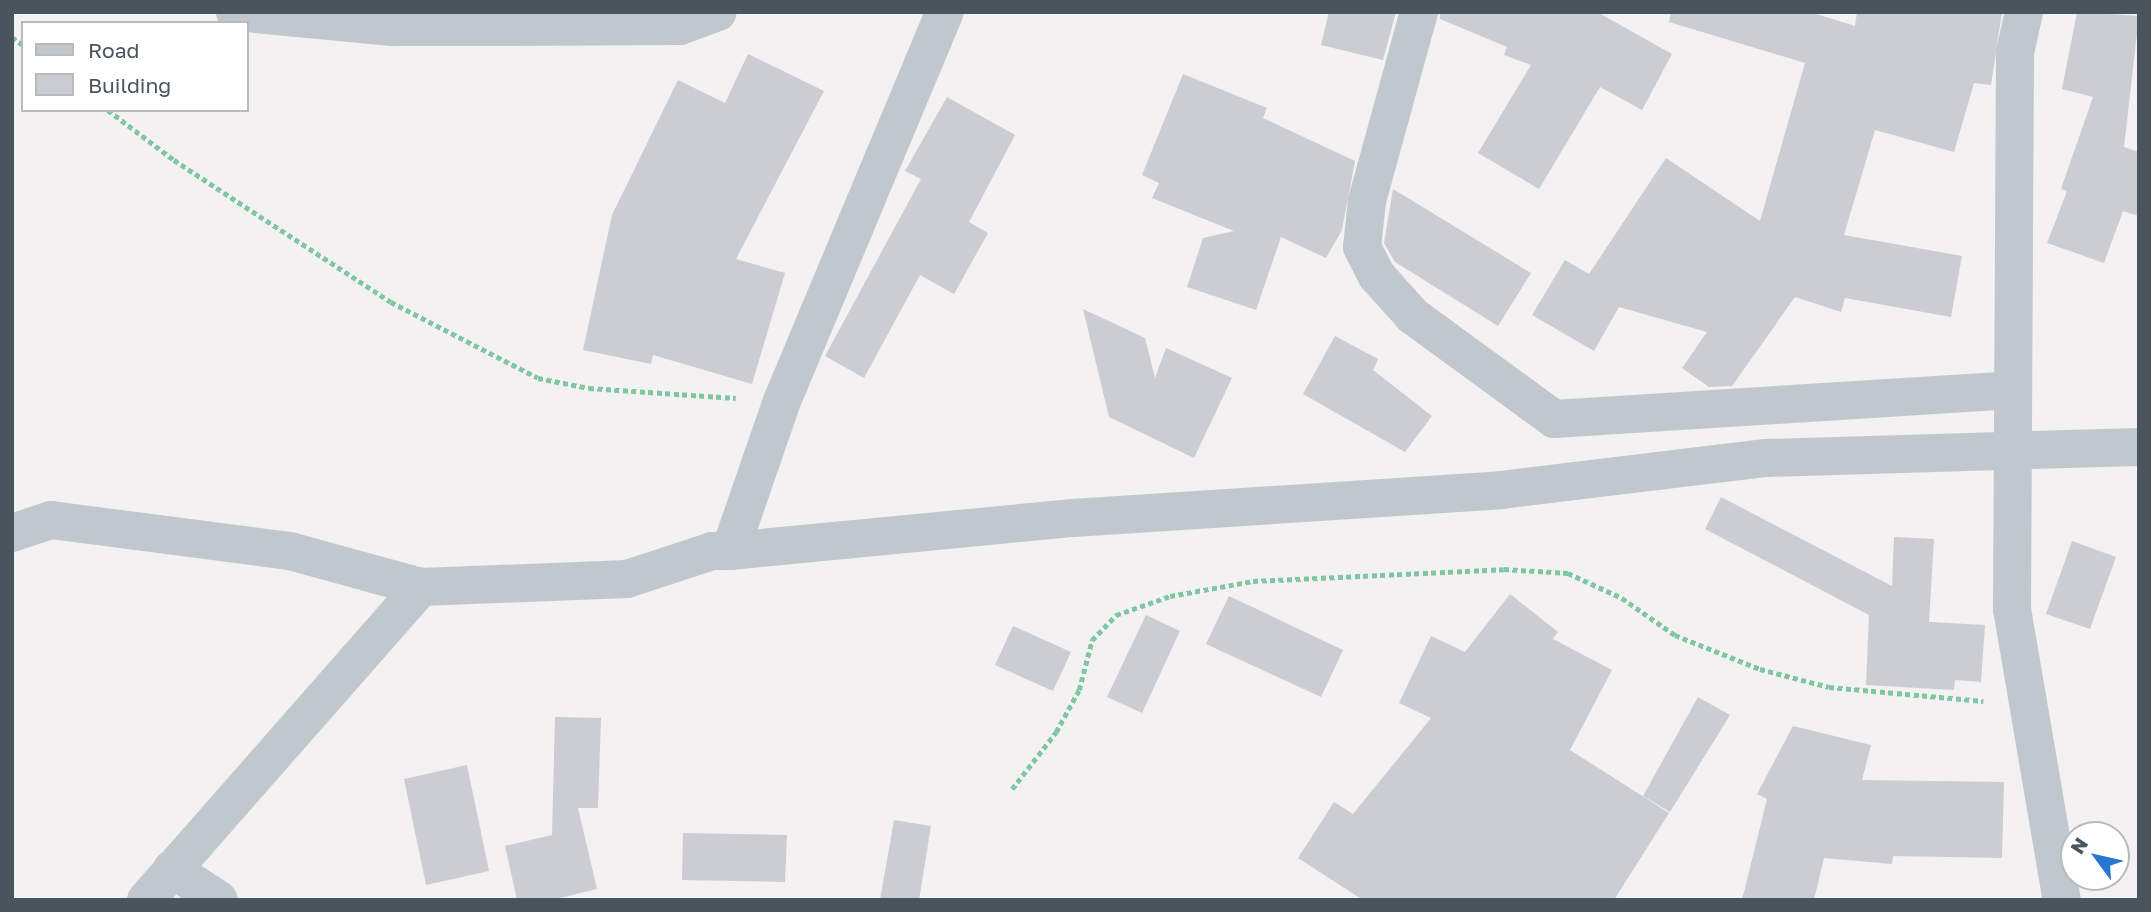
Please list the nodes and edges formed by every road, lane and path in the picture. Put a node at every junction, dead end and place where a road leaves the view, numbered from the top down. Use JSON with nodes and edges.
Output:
{"nodes":[{"id":1,"x":235,"y":12,"type":"edge"},
{"id":2,"x":718,"y":12,"type":"edge"},
{"id":3,"x":945,"y":12,"type":"edge"},
{"id":4,"x":1419,"y":12,"type":"edge"},
{"id":5,"x":2024,"y":12,"type":"edge"},
{"id":6,"x":111,"y":112,"type":"edge"},
{"id":7,"x":2013,"y":390,"type":"junction"},
{"id":8,"x":782,"y":401,"type":"junction"},
{"id":9,"x":2139,"y":447,"type":"edge"},
{"id":10,"x":2013,"y":448,"type":"junction"},
{"id":11,"x":12,"y":533,"type":"edge"},
{"id":12,"x":730,"y":551,"type":"junction"},
{"id":13,"x":421,"y":587,"type":"junction"},
{"id":14,"x":2028,"y":706,"type":"junction"},
{"id":15,"x":1012,"y":789,"type":"dead end"},
{"id":16,"x":173,"y":869,"type":"junction"},
{"id":17,"x":146,"y":900,"type":"edge"},
{"id":18,"x":219,"y":900,"type":"edge"},
{"id":19,"x":2062,"y":900,"type":"edge"}],
"edges":[{"from":1,"to":2,"type":"street"},
{"from":3,"to":8,"type":"street"},
{"from":4,"to":7,"type":"street"},
{"from":5,"to":7,"type":"street"},
{"from":6,"to":8,"type":"path"},
{"from":7,"to":10,"type":"street"},
{"from":8,"to":12,"type":"street"},
{"from":9,"to":10,"type":"street"},
{"from":10,"to":12,"type":"street"},
{"from":10,"to":14,"type":"street"},
{"from":11,"to":13,"type":"street"},
{"from":12,"to":13,"type":"street"},
{"from":13,"to":16,"type":"street"},
{"from":14,"to":15,"type":"path"},
{"from":14,"to":19,"type":"street"},
{"from":16,"to":17,"type":"street"},
{"from":16,"to":18,"type":"street"}]}
